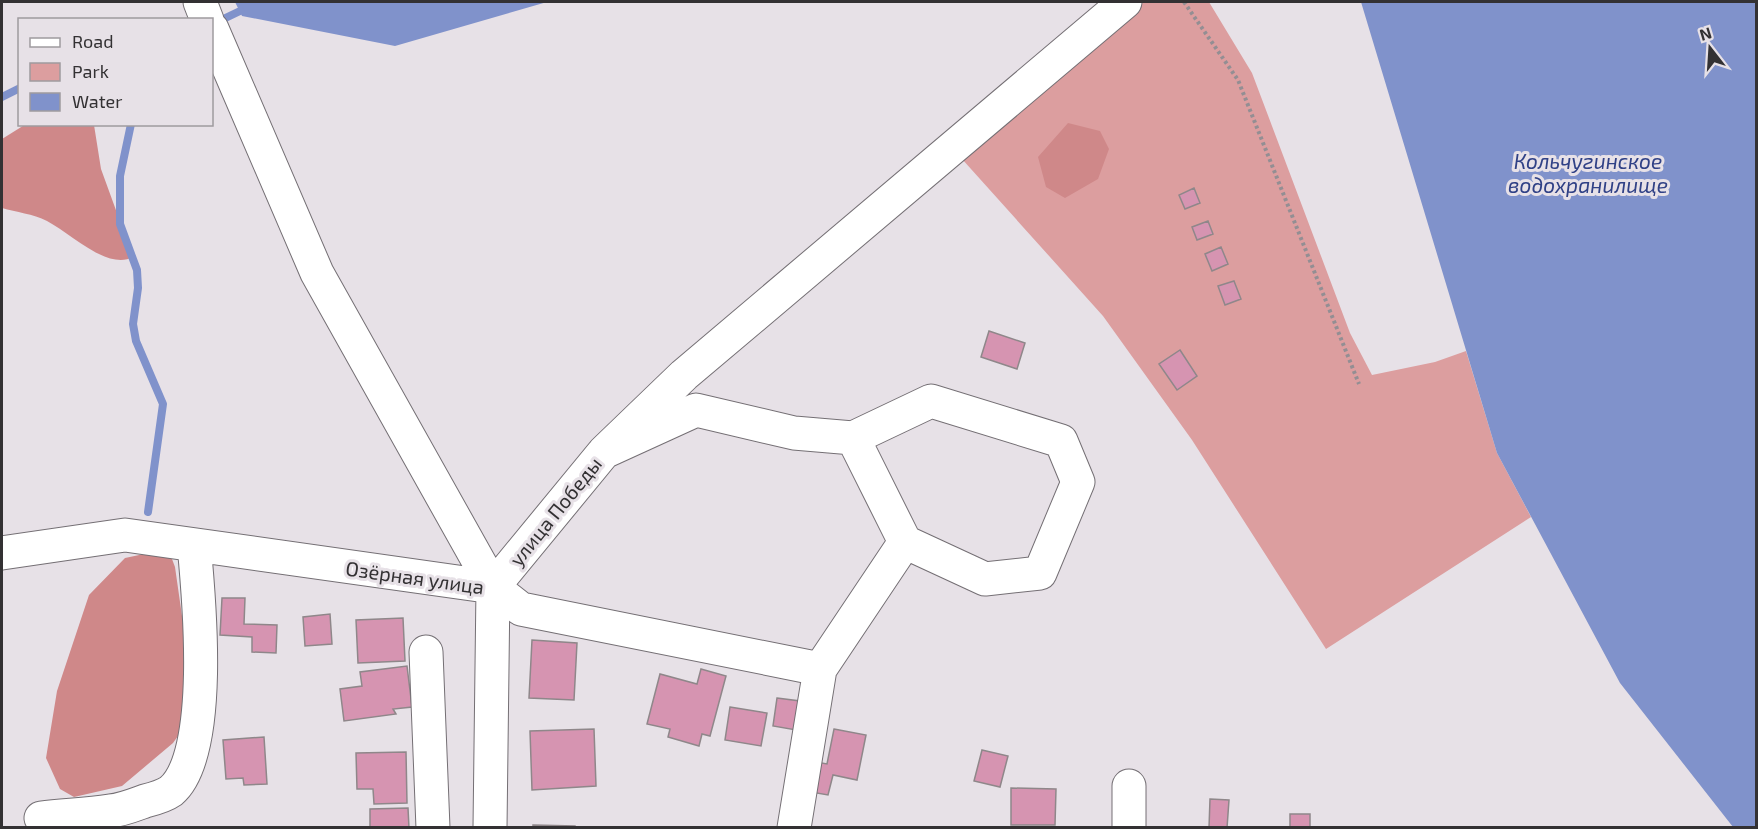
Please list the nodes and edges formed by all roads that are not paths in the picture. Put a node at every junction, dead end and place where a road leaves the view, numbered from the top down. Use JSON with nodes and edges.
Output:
{"nodes":[{"id":1,"x":200,"y":2,"type":"edge"},
{"id":2,"x":1125,"y":2,"type":"edge"},
{"id":3,"x":206,"y":18,"type":"edge"},
{"id":4,"x":213,"y":31,"type":"edge"},
{"id":5,"x":854,"y":438,"type":"junction"},
{"id":6,"x":604,"y":452,"type":"junction"},
{"id":7,"x":905,"y":542,"type":"junction"},
{"id":8,"x":194,"y":544,"type":"junction"},
{"id":9,"x":2,"y":553,"type":"edge"},
{"id":10,"x":493,"y":587,"type":"junction"},
{"id":11,"x":426,"y":652,"type":"dead end"},
{"id":12,"x":820,"y":669,"type":"junction"},
{"id":13,"x":1129,"y":786,"type":"dead end"},
{"id":14,"x":171,"y":791,"type":"junction"},
{"id":15,"x":41,"y":818,"type":"dead end"},
{"id":16,"x":135,"y":828,"type":"edge"},
{"id":17,"x":433,"y":828,"type":"edge"},
{"id":18,"x":490,"y":828,"type":"edge"},
{"id":19,"x":794,"y":828,"type":"edge"},
{"id":20,"x":1129,"y":828,"type":"edge"}],
"edges":[{"from":1,"to":3,"type":"street"},
{"from":2,"to":6,"type":"street"},
{"from":4,"to":10,"type":"street"},
{"from":5,"to":6,"type":"street","name":"улица Победы"},
{"from":5,"to":7,"type":"street"},
{"from":5,"to":7,"type":"street"},
{"from":6,"to":10,"type":"street","name":"улица Победы"},
{"from":7,"to":12,"type":"street"},
{"from":8,"to":9,"type":"street","name":"Озёрная улица"},
{"from":8,"to":10,"type":"street","name":"Озёрная улица"},
{"from":8,"to":14,"type":"street"},
{"from":10,"to":12,"type":"street","name":"Озёрная улица"},
{"from":10,"to":18,"type":"street"},
{"from":11,"to":17,"type":"street"},
{"from":12,"to":19,"type":"street"},
{"from":13,"to":20,"type":"street"},
{"from":14,"to":15,"type":"street"},
{"from":14,"to":16,"type":"street"}]}
